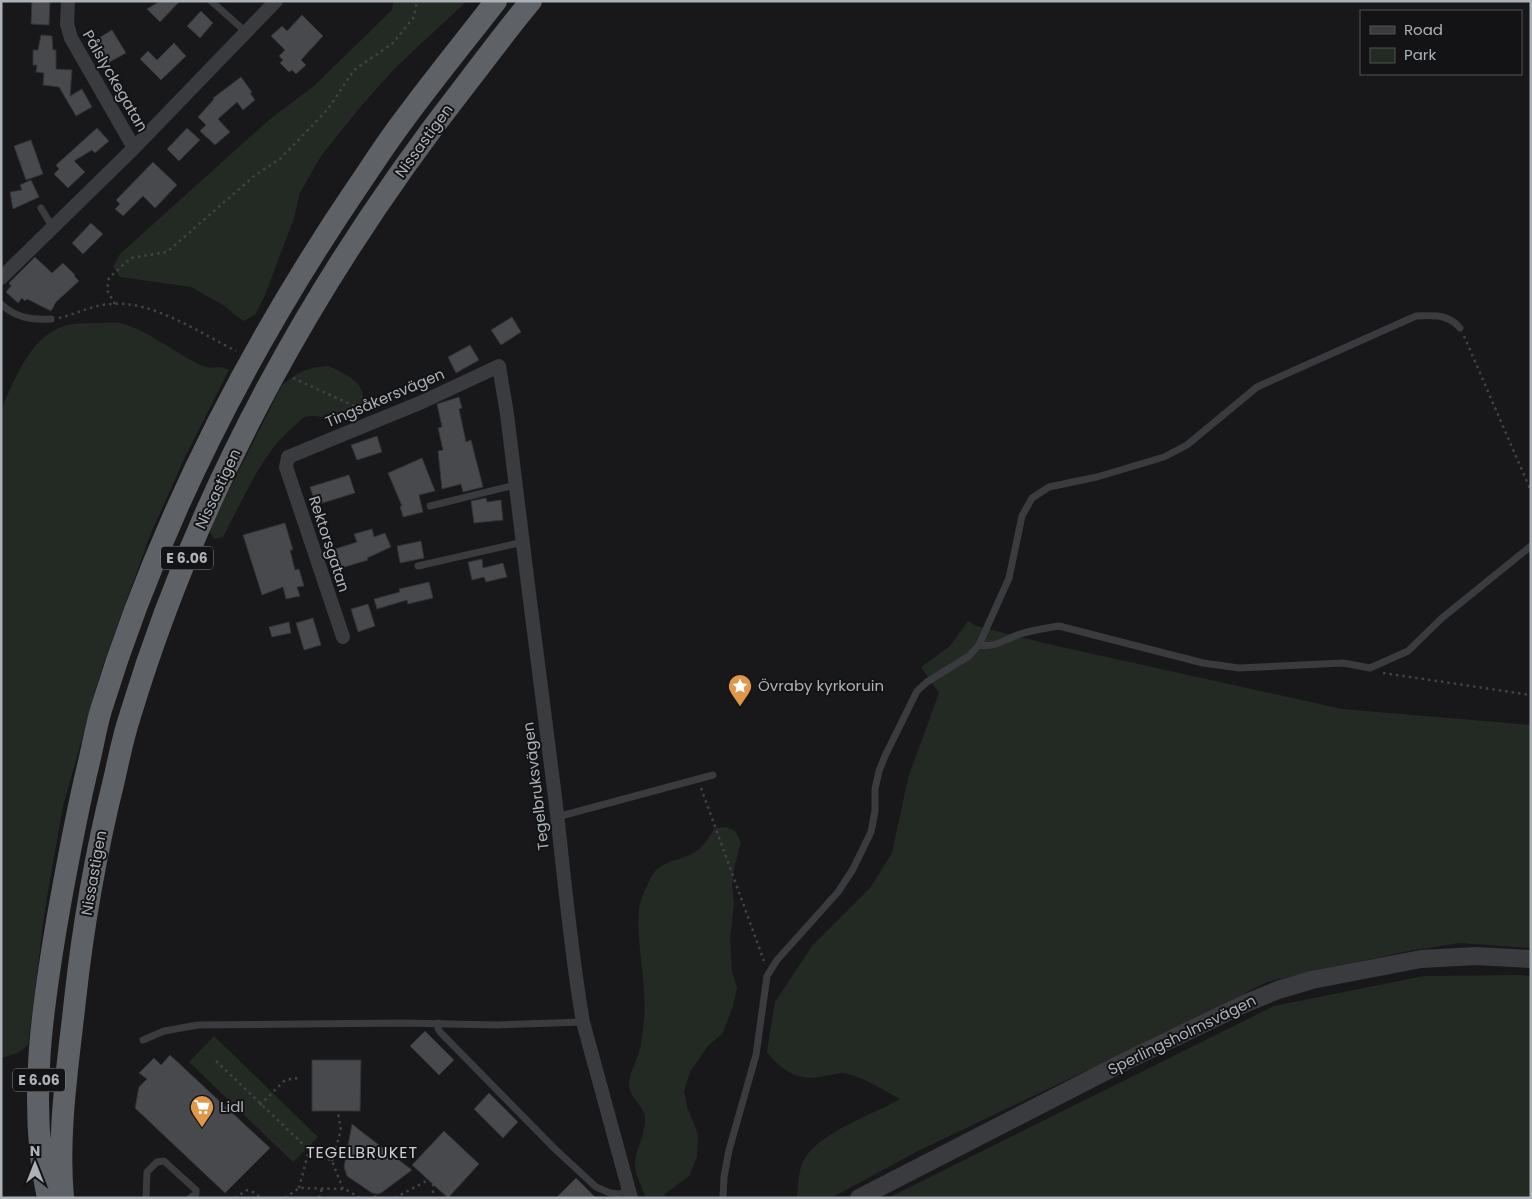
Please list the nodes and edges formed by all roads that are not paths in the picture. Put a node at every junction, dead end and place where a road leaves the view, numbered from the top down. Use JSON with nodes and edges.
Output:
{"nodes":[{"id":1,"x":68,"y":1,"type":"edge"},
{"id":2,"x":212,"y":1,"type":"edge"},
{"id":3,"x":276,"y":1,"type":"edge"},
{"id":4,"x":496,"y":1,"type":"edge"},
{"id":5,"x":532,"y":1,"type":"edge"},
{"id":6,"x":246,"y":32,"type":"junction"},
{"id":7,"x":134,"y":148,"type":"junction"},
{"id":8,"x":41,"y":208,"type":"dead end"},
{"id":9,"x":53,"y":228,"type":"junction"},
{"id":10,"x":1,"y":278,"type":"edge"},
{"id":11,"x":1,"y":304,"type":"edge"},
{"id":12,"x":50,"y":319,"type":"road end"},
{"id":13,"x":1460,"y":328,"type":"road end"},
{"id":14,"x":499,"y":366,"type":"joint"},
{"id":15,"x":286,"y":462,"type":"joint"},
{"id":16,"x":515,"y":485,"type":"junction"},
{"id":17,"x":430,"y":506,"type":"dead end"},
{"id":18,"x":523,"y":542,"type":"junction"},
{"id":19,"x":1531,"y":546,"type":"edge"},
{"id":20,"x":418,"y":566,"type":"dead end"},
{"id":21,"x":342,"y":637,"type":"dead end"},
{"id":22,"x":979,"y":644,"type":"junction"},
{"id":23,"x":713,"y":775,"type":"dead end"},
{"id":24,"x":557,"y":817,"type":"junction"},
{"id":25,"x":1531,"y":959,"type":"edge"},
{"id":26,"x":584,"y":1022,"type":"junction"},
{"id":27,"x":438,"y":1023,"type":"junction"},
{"id":28,"x":143,"y":1040,"type":"dead end"},
{"id":29,"x":630,"y":1194,"type":"edge"},
{"id":30,"x":48,"y":1198,"type":"edge"},
{"id":31,"x":63,"y":1198,"type":"edge"},
{"id":32,"x":146,"y":1198,"type":"edge"},
{"id":33,"x":190,"y":1198,"type":"edge"},
{"id":34,"x":723,"y":1198,"type":"edge"},
{"id":35,"x":859,"y":1198,"type":"edge"}],
"edges":[{"from":1,"to":7,"type":"street","name":"Pålslyckegatan"},
{"from":2,"to":6,"type":"lane"},
{"from":3,"to":6,"type":"street"},
{"from":4,"to":30,"type":"highway","name":"Nissastigen","number":"E 6.06"},
{"from":5,"to":31,"type":"highway","name":"Nissastigen","number":"E 6.06"},
{"from":6,"to":7,"type":"street"},
{"from":7,"to":9,"type":"street"},
{"from":8,"to":9,"type":"lane"},
{"from":9,"to":10,"type":"street"},
{"from":11,"to":12,"type":"lane"},
{"from":13,"to":22,"type":"lane"},
{"from":14,"to":15,"type":"street","name":"Tingsåkersvägen"},
{"from":14,"to":16,"type":"street","name":"Tegelbruksvägen"},
{"from":15,"to":21,"type":"street","name":"Rektorsgatan"},
{"from":16,"to":17,"type":"lane"},
{"from":16,"to":18,"type":"street","name":"Tegelbruksvägen"},
{"from":18,"to":20,"type":"lane"},
{"from":18,"to":24,"type":"street","name":"Tegelbruksvägen"},
{"from":19,"to":22,"type":"lane"},
{"from":22,"to":34,"type":"lane"},
{"from":23,"to":24,"type":"lane"},
{"from":24,"to":26,"type":"street","name":"Tegelbruksvägen"},
{"from":25,"to":35,"type":"street","name":"Sperlingsholmsvägen"},
{"from":26,"to":27,"type":"lane"},
{"from":26,"to":29,"type":"street","name":"Tegelbruksvägen"},
{"from":27,"to":28,"type":"lane"},
{"from":27,"to":29,"type":"lane"},
{"from":32,"to":33,"type":"lane"}]}
